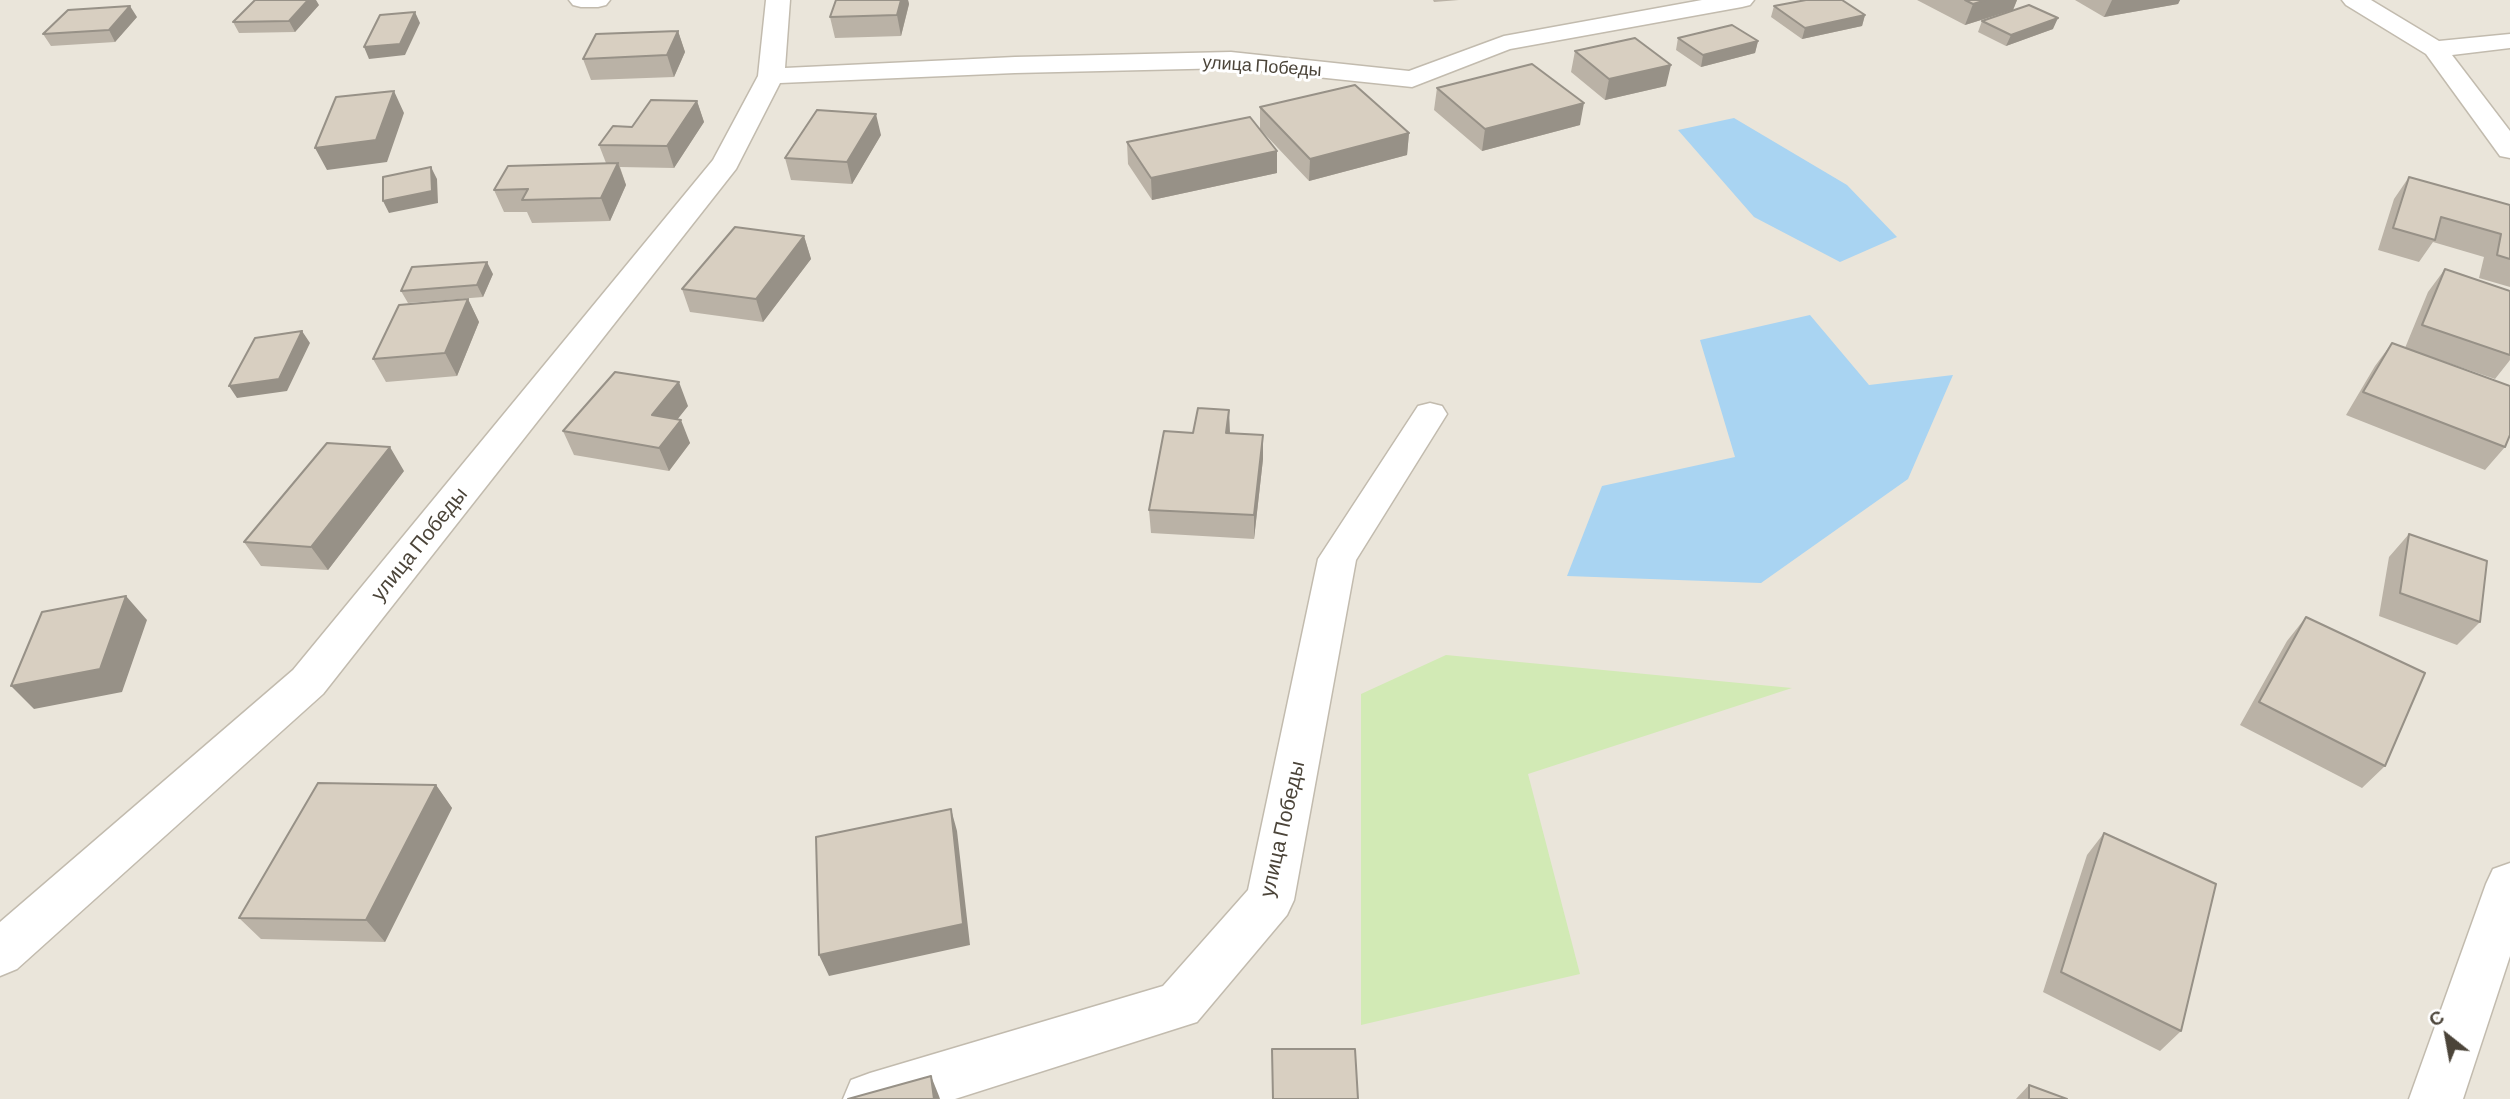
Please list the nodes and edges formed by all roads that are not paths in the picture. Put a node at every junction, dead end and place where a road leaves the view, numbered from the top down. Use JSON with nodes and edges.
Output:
{"nodes":[{"id":1,"x":581,"y":0,"type":"edge"},
{"id":2,"x":598,"y":0,"type":"edge"},
{"id":3,"x":778,"y":0,"type":"edge"},
{"id":4,"x":1742,"y":0,"type":"edge"},
{"id":5,"x":2354,"y":0,"type":"edge"},
{"id":6,"x":2510,"y":41,"type":"edge"},
{"id":7,"x":2435,"y":49,"type":"junction"},
{"id":8,"x":771,"y":76,"type":"junction"},
{"id":9,"x":2510,"y":150,"type":"edge"},
{"id":10,"x":1430,"y":414,"type":"dead end"},
{"id":11,"x":2510,"y":884,"type":"edge"},
{"id":12,"x":0,"y":953,"type":"edge"},
{"id":13,"x":870,"y":1099,"type":"edge"},
{"id":14,"x":2436,"y":1099,"type":"edge"}],
"edges":[{"from":1,"to":2,"type":"street"},
{"from":3,"to":8,"type":"street","name":"улица Победы"},
{"from":4,"to":8,"type":"street","name":"улица Победы"},
{"from":5,"to":7,"type":"street"},
{"from":6,"to":7,"type":"street"},
{"from":7,"to":9,"type":"street"},
{"from":8,"to":12,"type":"street","name":"улица Победы"},
{"from":10,"to":13,"type":"street","name":"улица Победы"},
{"from":11,"to":14,"type":"street"}]}
